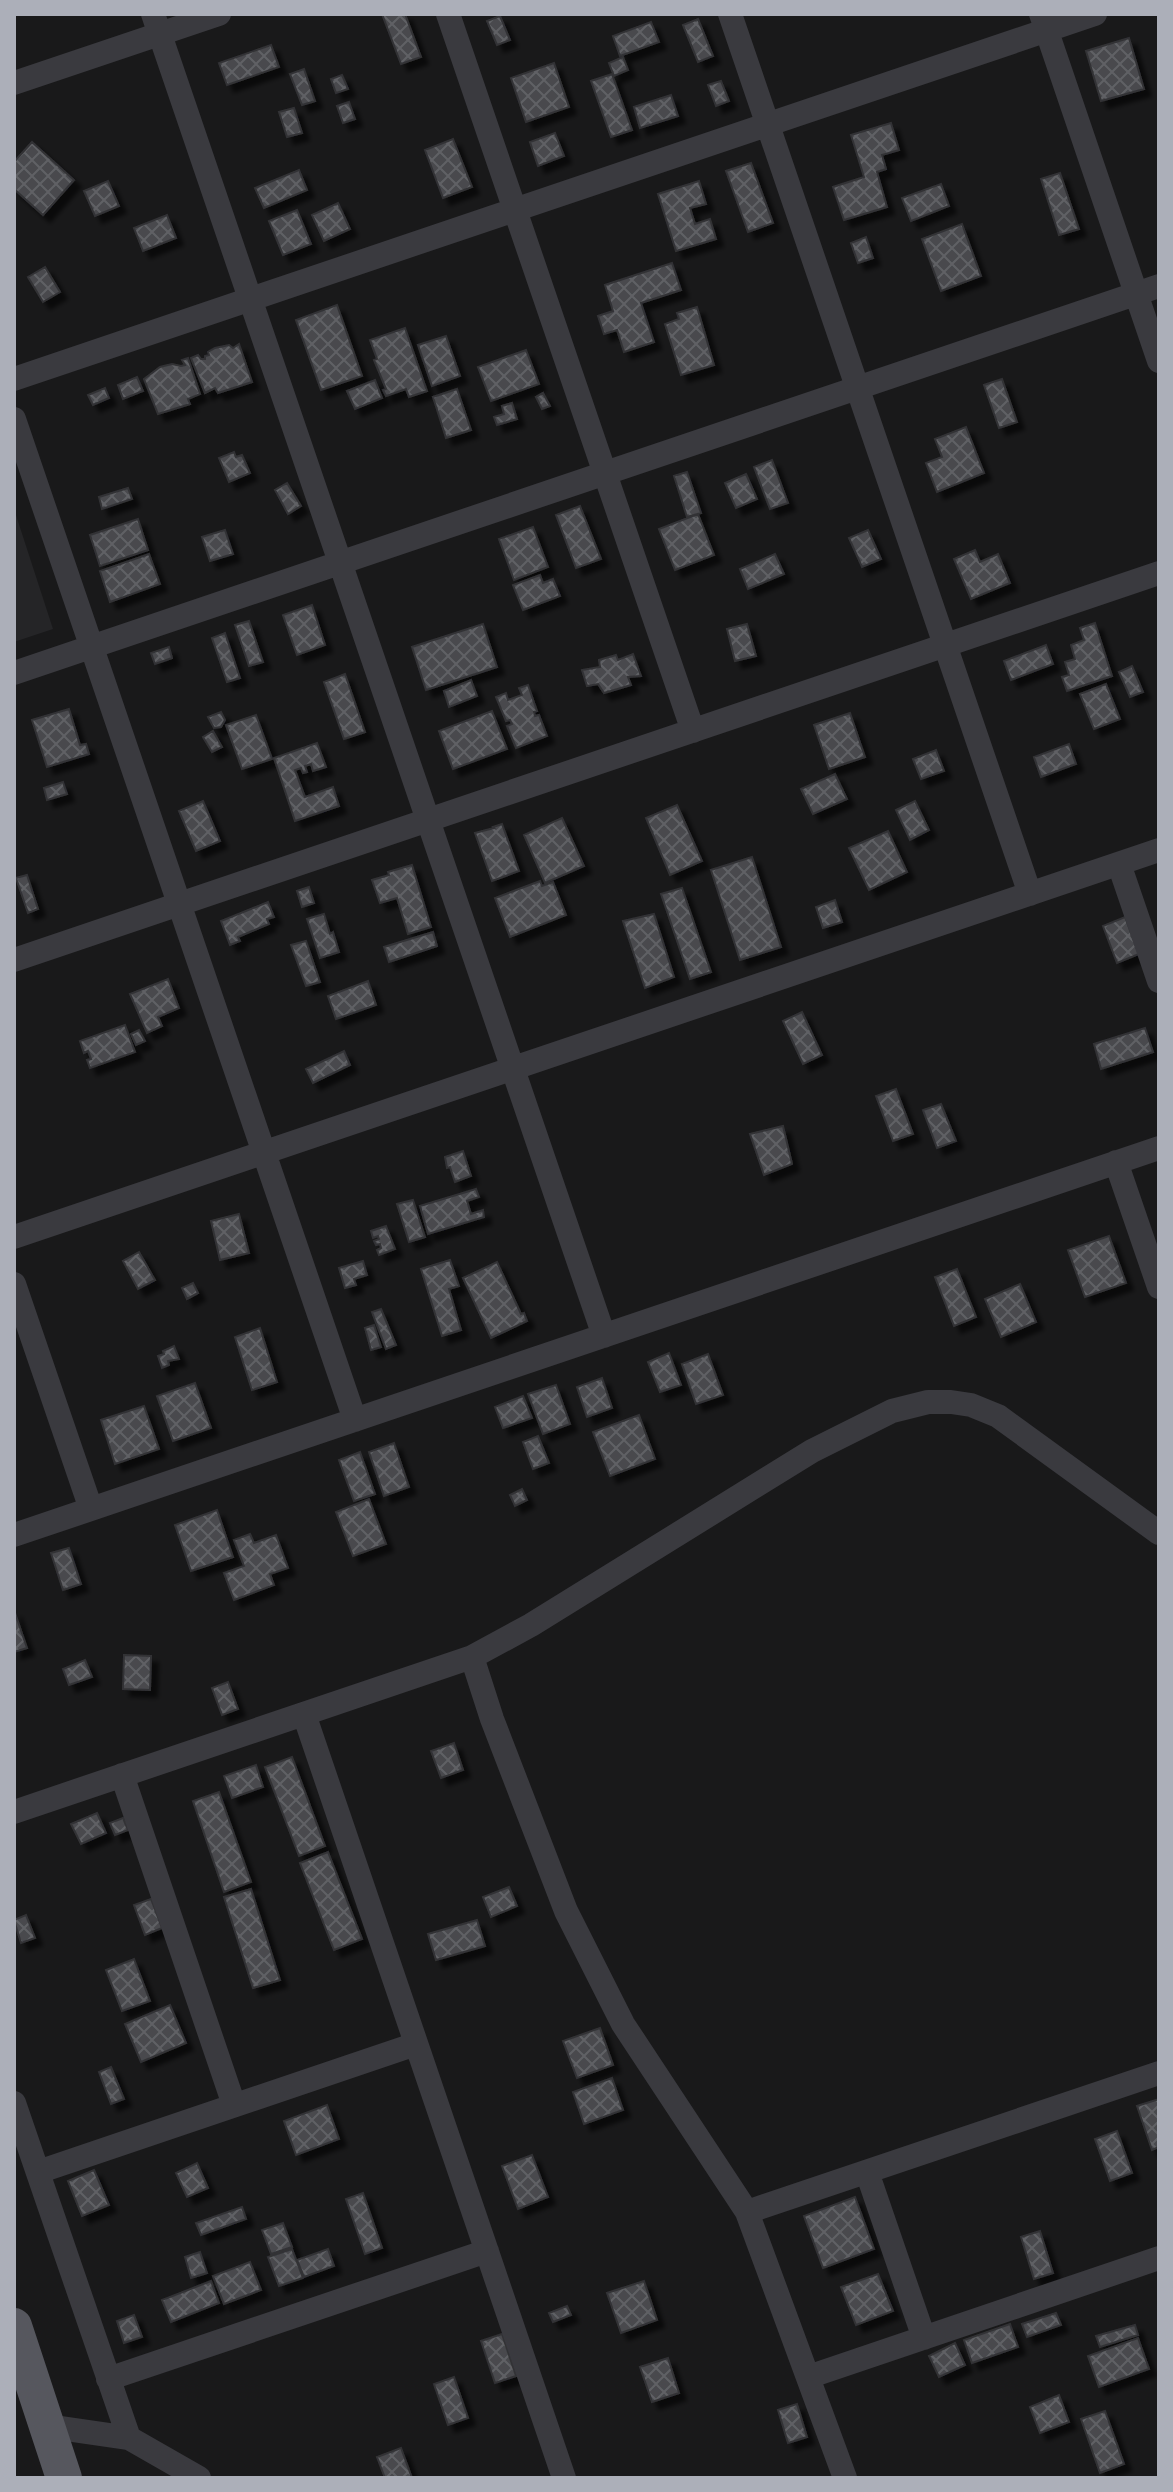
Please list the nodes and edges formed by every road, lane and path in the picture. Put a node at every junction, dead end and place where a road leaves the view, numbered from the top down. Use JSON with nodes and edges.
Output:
{"nodes":[{"id":1,"x":219,"y":14,"type":"edge"},
{"id":2,"x":448,"y":14,"type":"edge"},
{"id":3,"x":730,"y":14,"type":"edge"},
{"id":4,"x":1095,"y":14,"type":"edge"},
{"id":5,"x":1044,"y":22,"type":"edge"},
{"id":6,"x":157,"y":24,"type":"edge"},
{"id":7,"x":14,"y":83,"type":"edge"},
{"id":8,"x":768,"y":124,"type":"junction"},
{"id":9,"x":515,"y":209,"type":"junction"},
{"id":10,"x":1148,"y":290,"type":"edge"},
{"id":11,"x":251,"y":299,"type":"junction"},
{"id":12,"x":1159,"y":361,"type":"edge"},
{"id":13,"x":14,"y":379,"type":"edge"},
{"id":14,"x":858,"y":388,"type":"junction"},
{"id":15,"x":14,"y":419,"type":"edge"},
{"id":16,"x":605,"y":474,"type":"junction"},
{"id":17,"x":340,"y":563,"type":"junction"},
{"id":18,"x":1159,"y":573,"type":"edge"},
{"id":19,"x":945,"y":645,"type":"junction"},
{"id":20,"x":92,"y":647,"type":"junction"},
{"id":21,"x":14,"y":673,"type":"edge"},
{"id":22,"x":693,"y":731,"type":"junction"},
{"id":23,"x":428,"y":820,"type":"junction"},
{"id":24,"x":1159,"y":850,"type":"edge"},
{"id":25,"x":1119,"y":864,"type":"junction"},
{"id":26,"x":1030,"y":894,"type":"junction"},
{"id":27,"x":179,"y":904,"type":"junction"},
{"id":28,"x":14,"y":960,"type":"edge"},
{"id":29,"x":1159,"y":981,"type":"edge"},
{"id":30,"x":513,"y":1068,"type":"junction"},
{"id":31,"x":1159,"y":1148,"type":"edge"},
{"id":32,"x":264,"y":1152,"type":"junction"},
{"id":33,"x":1116,"y":1162,"type":"junction"},
{"id":34,"x":14,"y":1237,"type":"edge"},
{"id":35,"x":14,"y":1284,"type":"edge"},
{"id":36,"x":1159,"y":1287,"type":"edge"},
{"id":37,"x":604,"y":1336,"type":"junction"},
{"id":38,"x":355,"y":1420,"type":"junction"},
{"id":39,"x":91,"y":1509,"type":"junction"},
{"id":40,"x":1159,"y":1533,"type":"edge"},
{"id":41,"x":14,"y":1535,"type":"edge"},
{"id":42,"x":472,"y":1657,"type":"junction"},
{"id":43,"x":304,"y":1714,"type":"junction"},
{"id":44,"x":122,"y":1775,"type":"junction"},
{"id":45,"x":14,"y":1812,"type":"edge"},
{"id":46,"x":416,"y":2044,"type":"junction"},
{"id":47,"x":1159,"y":2073,"type":"edge"},
{"id":48,"x":14,"y":2103,"type":"edge"},
{"id":49,"x":234,"y":2105,"type":"junction"},
{"id":50,"x":38,"y":2172,"type":"junction"},
{"id":51,"x":867,"y":2172,"type":"junction"},
{"id":52,"x":747,"y":2212,"type":"junction"},
{"id":53,"x":487,"y":2251,"type":"junction"},
{"id":54,"x":1159,"y":2258,"type":"edge"},
{"id":55,"x":14,"y":2326,"type":"edge"},
{"id":56,"x":924,"y":2338,"type":"junction"},
{"id":57,"x":808,"y":2377,"type":"junction"},
{"id":58,"x":108,"y":2379,"type":"junction"},
{"id":59,"x":46,"y":2426,"type":"junction"},
{"id":60,"x":129,"y":2438,"type":"junction"},
{"id":61,"x":64,"y":2478,"type":"edge"},
{"id":62,"x":199,"y":2478,"type":"edge"},
{"id":63,"x":564,"y":2478,"type":"edge"},
{"id":64,"x":845,"y":2478,"type":"edge"}],
"edges":[{"from":1,"to":6,"type":"street"},
{"from":2,"to":9,"type":"street"},
{"from":3,"to":8,"type":"street"},
{"from":4,"to":5,"type":"street"},
{"from":5,"to":8,"type":"street"},
{"from":5,"to":10,"type":"street"},
{"from":6,"to":7,"type":"street"},
{"from":6,"to":11,"type":"street"},
{"from":8,"to":9,"type":"street"},
{"from":8,"to":14,"type":"street"},
{"from":9,"to":11,"type":"street"},
{"from":9,"to":16,"type":"street"},
{"from":10,"to":12,"type":"street"},
{"from":10,"to":14,"type":"street"},
{"from":11,"to":13,"type":"street"},
{"from":11,"to":17,"type":"street"},
{"from":14,"to":16,"type":"street"},
{"from":14,"to":19,"type":"street"},
{"from":15,"to":20,"type":"street"},
{"from":16,"to":17,"type":"street"},
{"from":16,"to":22,"type":"street"},
{"from":17,"to":20,"type":"street"},
{"from":17,"to":23,"type":"street"},
{"from":18,"to":19,"type":"street"},
{"from":19,"to":22,"type":"street"},
{"from":19,"to":26,"type":"street"},
{"from":20,"to":21,"type":"street"},
{"from":20,"to":27,"type":"street"},
{"from":22,"to":23,"type":"street"},
{"from":23,"to":27,"type":"street"},
{"from":23,"to":30,"type":"street"},
{"from":24,"to":25,"type":"street"},
{"from":25,"to":26,"type":"street"},
{"from":25,"to":29,"type":"street"},
{"from":26,"to":30,"type":"street"},
{"from":27,"to":28,"type":"street"},
{"from":27,"to":32,"type":"street"},
{"from":30,"to":32,"type":"street"},
{"from":30,"to":37,"type":"street"},
{"from":31,"to":33,"type":"street"},
{"from":32,"to":34,"type":"street"},
{"from":32,"to":38,"type":"street"},
{"from":33,"to":36,"type":"street"},
{"from":33,"to":37,"type":"street"},
{"from":35,"to":39,"type":"street"},
{"from":37,"to":38,"type":"street"},
{"from":38,"to":39,"type":"street"},
{"from":39,"to":41,"type":"street"},
{"from":40,"to":42,"type":"street"},
{"from":42,"to":43,"type":"street"},
{"from":42,"to":52,"type":"street"},
{"from":43,"to":44,"type":"street"},
{"from":43,"to":46,"type":"street"},
{"from":44,"to":45,"type":"street"},
{"from":44,"to":49,"type":"street"},
{"from":46,"to":49,"type":"street"},
{"from":46,"to":53,"type":"street"},
{"from":47,"to":51,"type":"street"},
{"from":48,"to":50,"type":"street"},
{"from":49,"to":50,"type":"street"},
{"from":50,"to":58,"type":"street"},
{"from":51,"to":52,"type":"street"},
{"from":51,"to":56,"type":"street"},
{"from":52,"to":57,"type":"street"},
{"from":53,"to":58,"type":"street"},
{"from":53,"to":63,"type":"street"},
{"from":54,"to":56,"type":"street"},
{"from":55,"to":59,"type":"main road"},
{"from":56,"to":57,"type":"street"},
{"from":57,"to":64,"type":"street"},
{"from":58,"to":60,"type":"street"},
{"from":59,"to":60,"type":"street"},
{"from":59,"to":61,"type":"main road"},
{"from":60,"to":62,"type":"street"}]}
